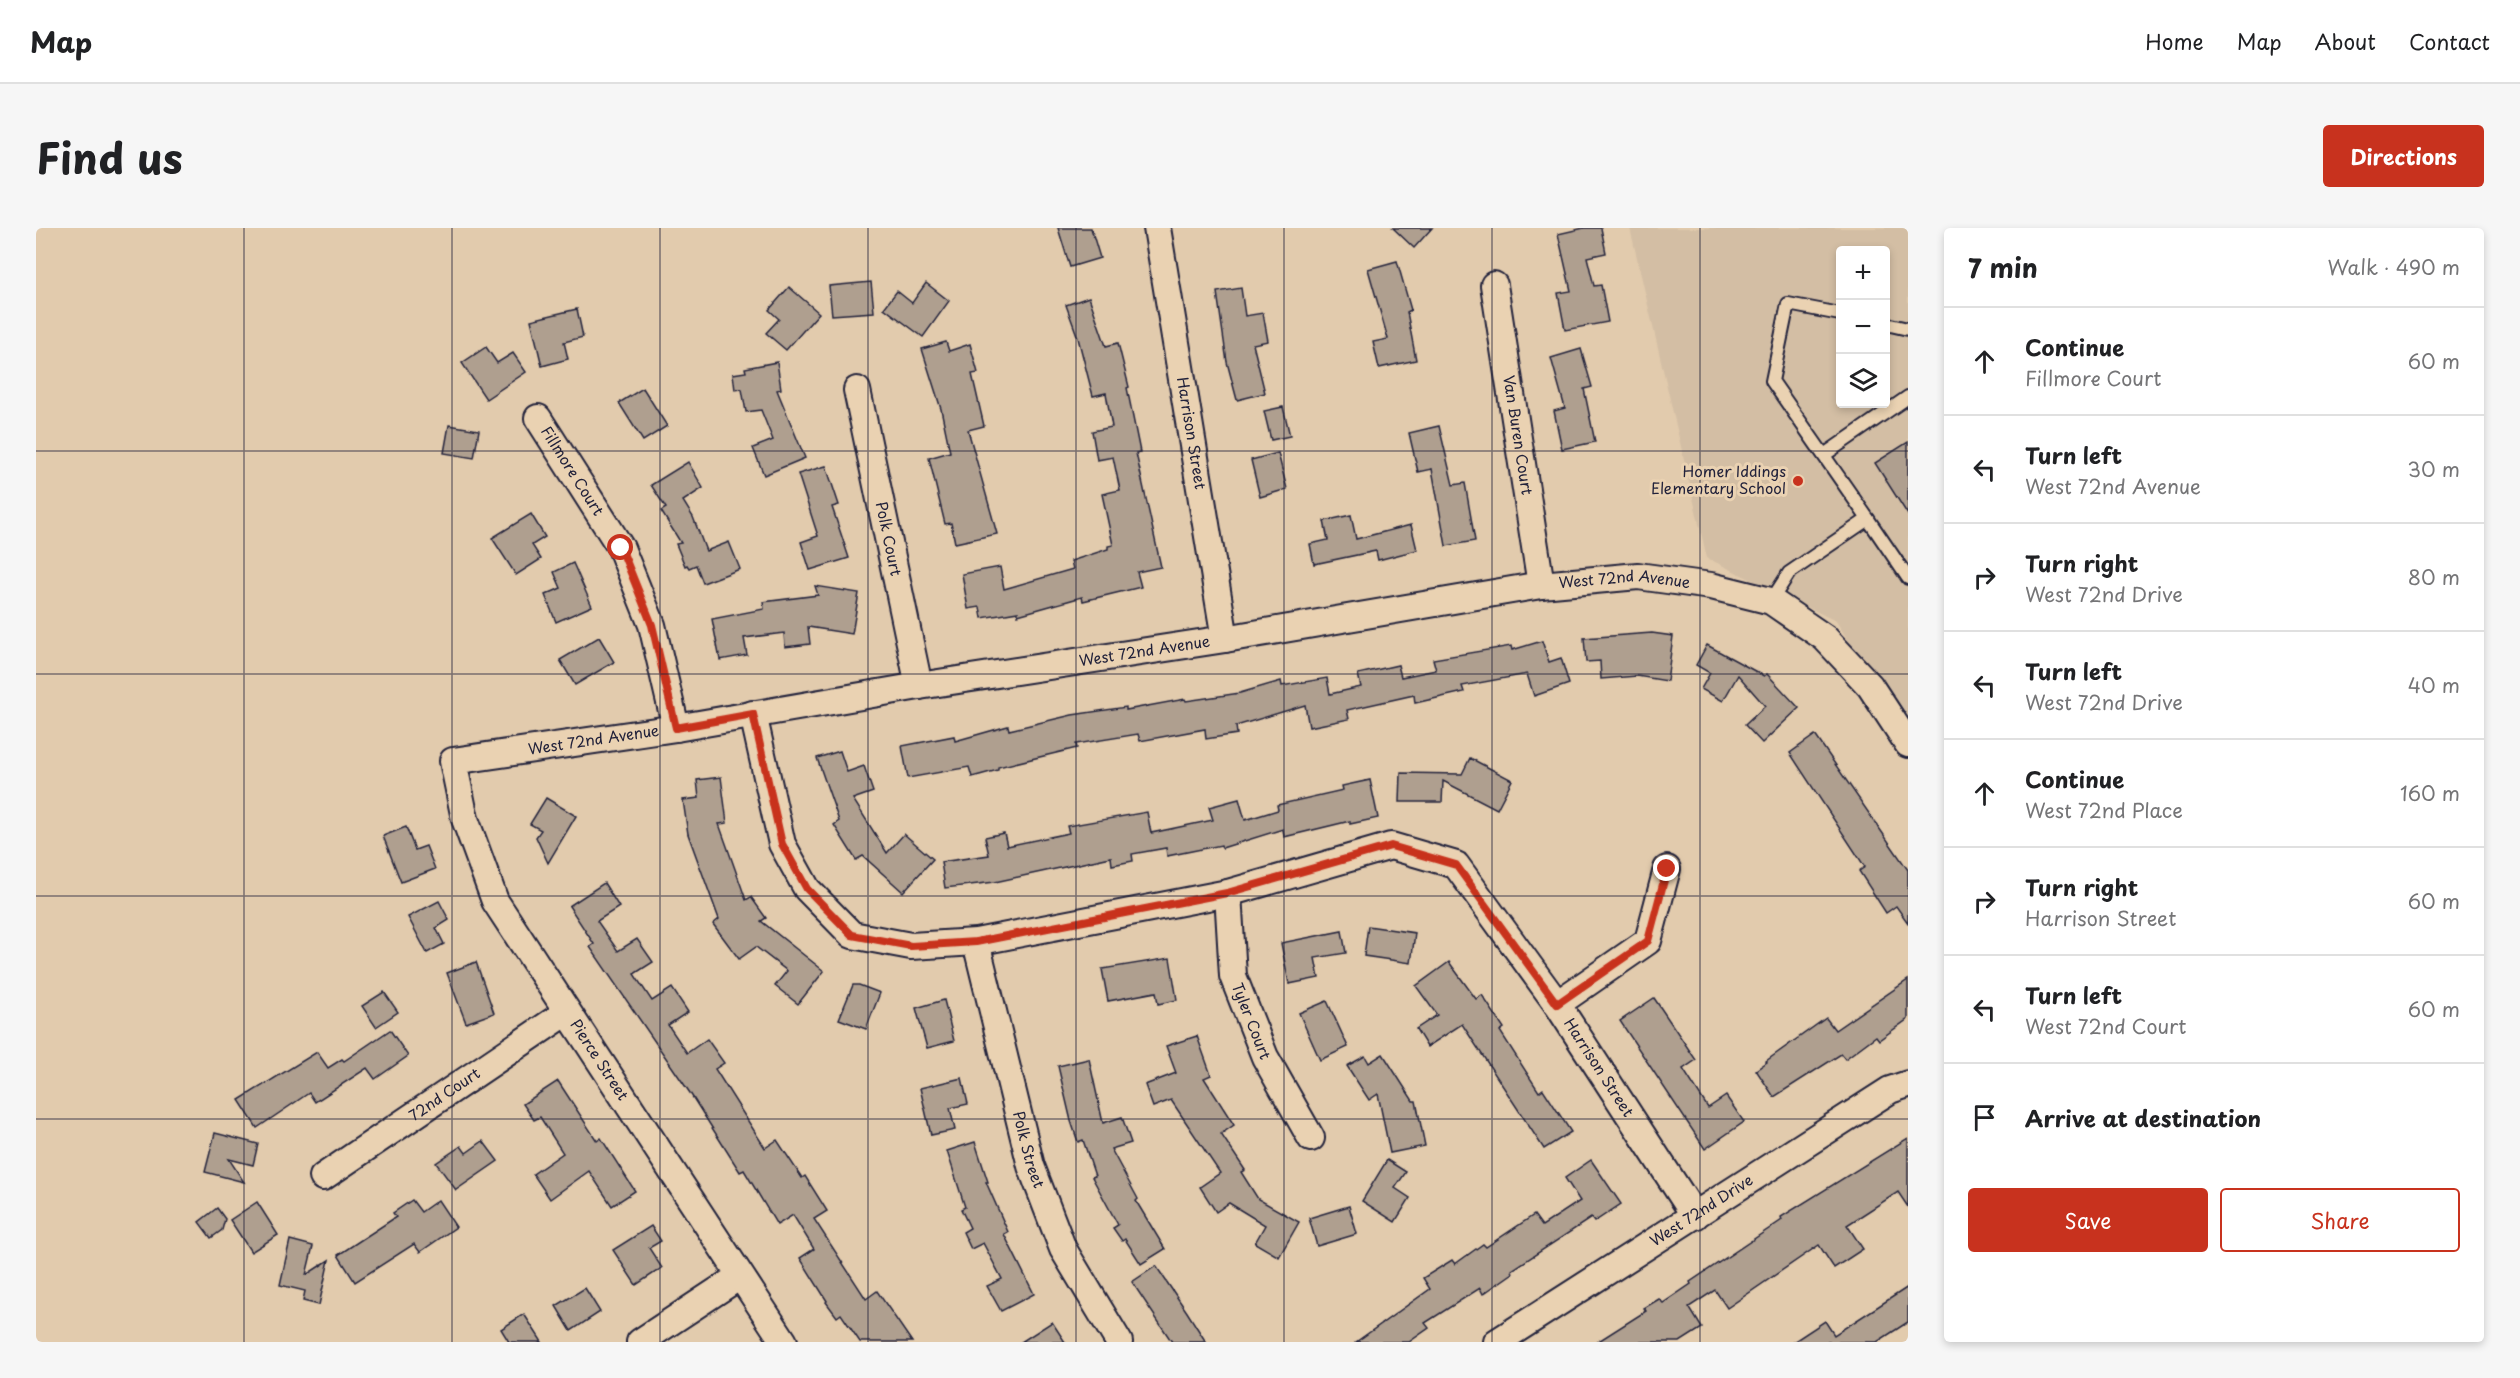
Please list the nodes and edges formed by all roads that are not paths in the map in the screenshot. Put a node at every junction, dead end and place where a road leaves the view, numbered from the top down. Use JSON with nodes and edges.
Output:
{"nodes":[{"id":1,"x":1157,"y":228,"type":"edge"},
{"id":2,"x":1494,"y":285,"type":"dead end"},
{"id":3,"x":1836,"y":313,"type":"edge"},
{"id":4,"x":1890,"y":325,"type":"edge"},
{"id":5,"x":1908,"y":329,"type":"edge"},
{"id":6,"x":857,"y":390,"type":"dead end"},
{"id":7,"x":1908,"y":397,"type":"edge"},
{"id":8,"x":537,"y":418,"type":"dead end"},
{"id":9,"x":1824,"y":455,"type":"junction"},
{"id":10,"x":1868,"y":519,"type":"junction"},
{"id":11,"x":1908,"y":578,"type":"edge"},
{"id":12,"x":1541,"y":585,"type":"junction"},
{"id":13,"x":1771,"y":601,"type":"junction"},
{"id":14,"x":1225,"y":639,"type":"junction"},
{"id":15,"x":920,"y":686,"type":"junction"},
{"id":16,"x":753,"y":714,"type":"junction"},
{"id":17,"x":676,"y":728,"type":"junction"},
{"id":18,"x":1908,"y":744,"type":"edge"},
{"id":19,"x":453,"y":760,"type":"joint"},
{"id":20,"x":1667,"y":869,"type":"dead end"},
{"id":21,"x":1227,"y":893,"type":"junction"},
{"id":22,"x":976,"y":942,"type":"junction"},
{"id":23,"x":1557,"y":1004,"type":"junction"},
{"id":24,"x":567,"y":1012,"type":"junction"},
{"id":25,"x":1908,"y":1084,"type":"edge"},
{"id":26,"x":1311,"y":1138,"type":"dead end"},
{"id":27,"x":323,"y":1177,"type":"dead end"},
{"id":28,"x":1695,"y":1216,"type":"junction"},
{"id":29,"x":740,"y":1276,"type":"junction"},
{"id":30,"x":640,"y":1342,"type":"edge"},
{"id":31,"x":784,"y":1342,"type":"edge"},
{"id":32,"x":1119,"y":1342,"type":"edge"},
{"id":33,"x":1497,"y":1342,"type":"edge"}],
"edges":[{"from":1,"to":14,"type":"street","name":"Harrison Street"},
{"from":2,"to":12,"type":"street","name":"Van Buren Court"},
{"from":3,"to":9,"type":"lane"},
{"from":4,"to":5,"type":"lane"},
{"from":6,"to":15,"type":"street","name":"Polk Court"},
{"from":7,"to":9,"type":"lane"},
{"from":8,"to":17,"type":"street","name":"Fillmore Court"},
{"from":9,"to":10,"type":"lane"},
{"from":10,"to":11,"type":"lane"},
{"from":10,"to":13,"type":"lane"},
{"from":12,"to":13,"type":"street","name":"West 72nd Avenue"},
{"from":12,"to":14,"type":"street","name":"West 72nd Avenue"},
{"from":13,"to":18,"type":"street","name":"West 72nd Avenue"},
{"from":14,"to":15,"type":"street","name":"West 72nd Avenue"},
{"from":15,"to":16,"type":"street","name":"West 72nd Avenue"},
{"from":16,"to":17,"type":"street","name":"West 72nd Avenue"},
{"from":16,"to":22,"type":"street"},
{"from":17,"to":19,"type":"street","name":"West 72nd Avenue"},
{"from":19,"to":24,"type":"street","name":"Pierce Street"},
{"from":20,"to":23,"type":"street"},
{"from":21,"to":22,"type":"street"},
{"from":21,"to":23,"type":"street","name":"Harrison Street"},
{"from":21,"to":26,"type":"street","name":"Tyler Court"},
{"from":22,"to":32,"type":"street","name":"Polk Street"},
{"from":23,"to":28,"type":"street","name":"Harrison Street"},
{"from":24,"to":27,"type":"street","name":"72nd Court"},
{"from":24,"to":29,"type":"street","name":"Pierce Street"},
{"from":25,"to":28,"type":"street","name":"West 72nd Drive"},
{"from":28,"to":33,"type":"street","name":"West 72nd Drive"},
{"from":29,"to":30,"type":"street"},
{"from":29,"to":31,"type":"street","name":"Pierce Street"}]}
